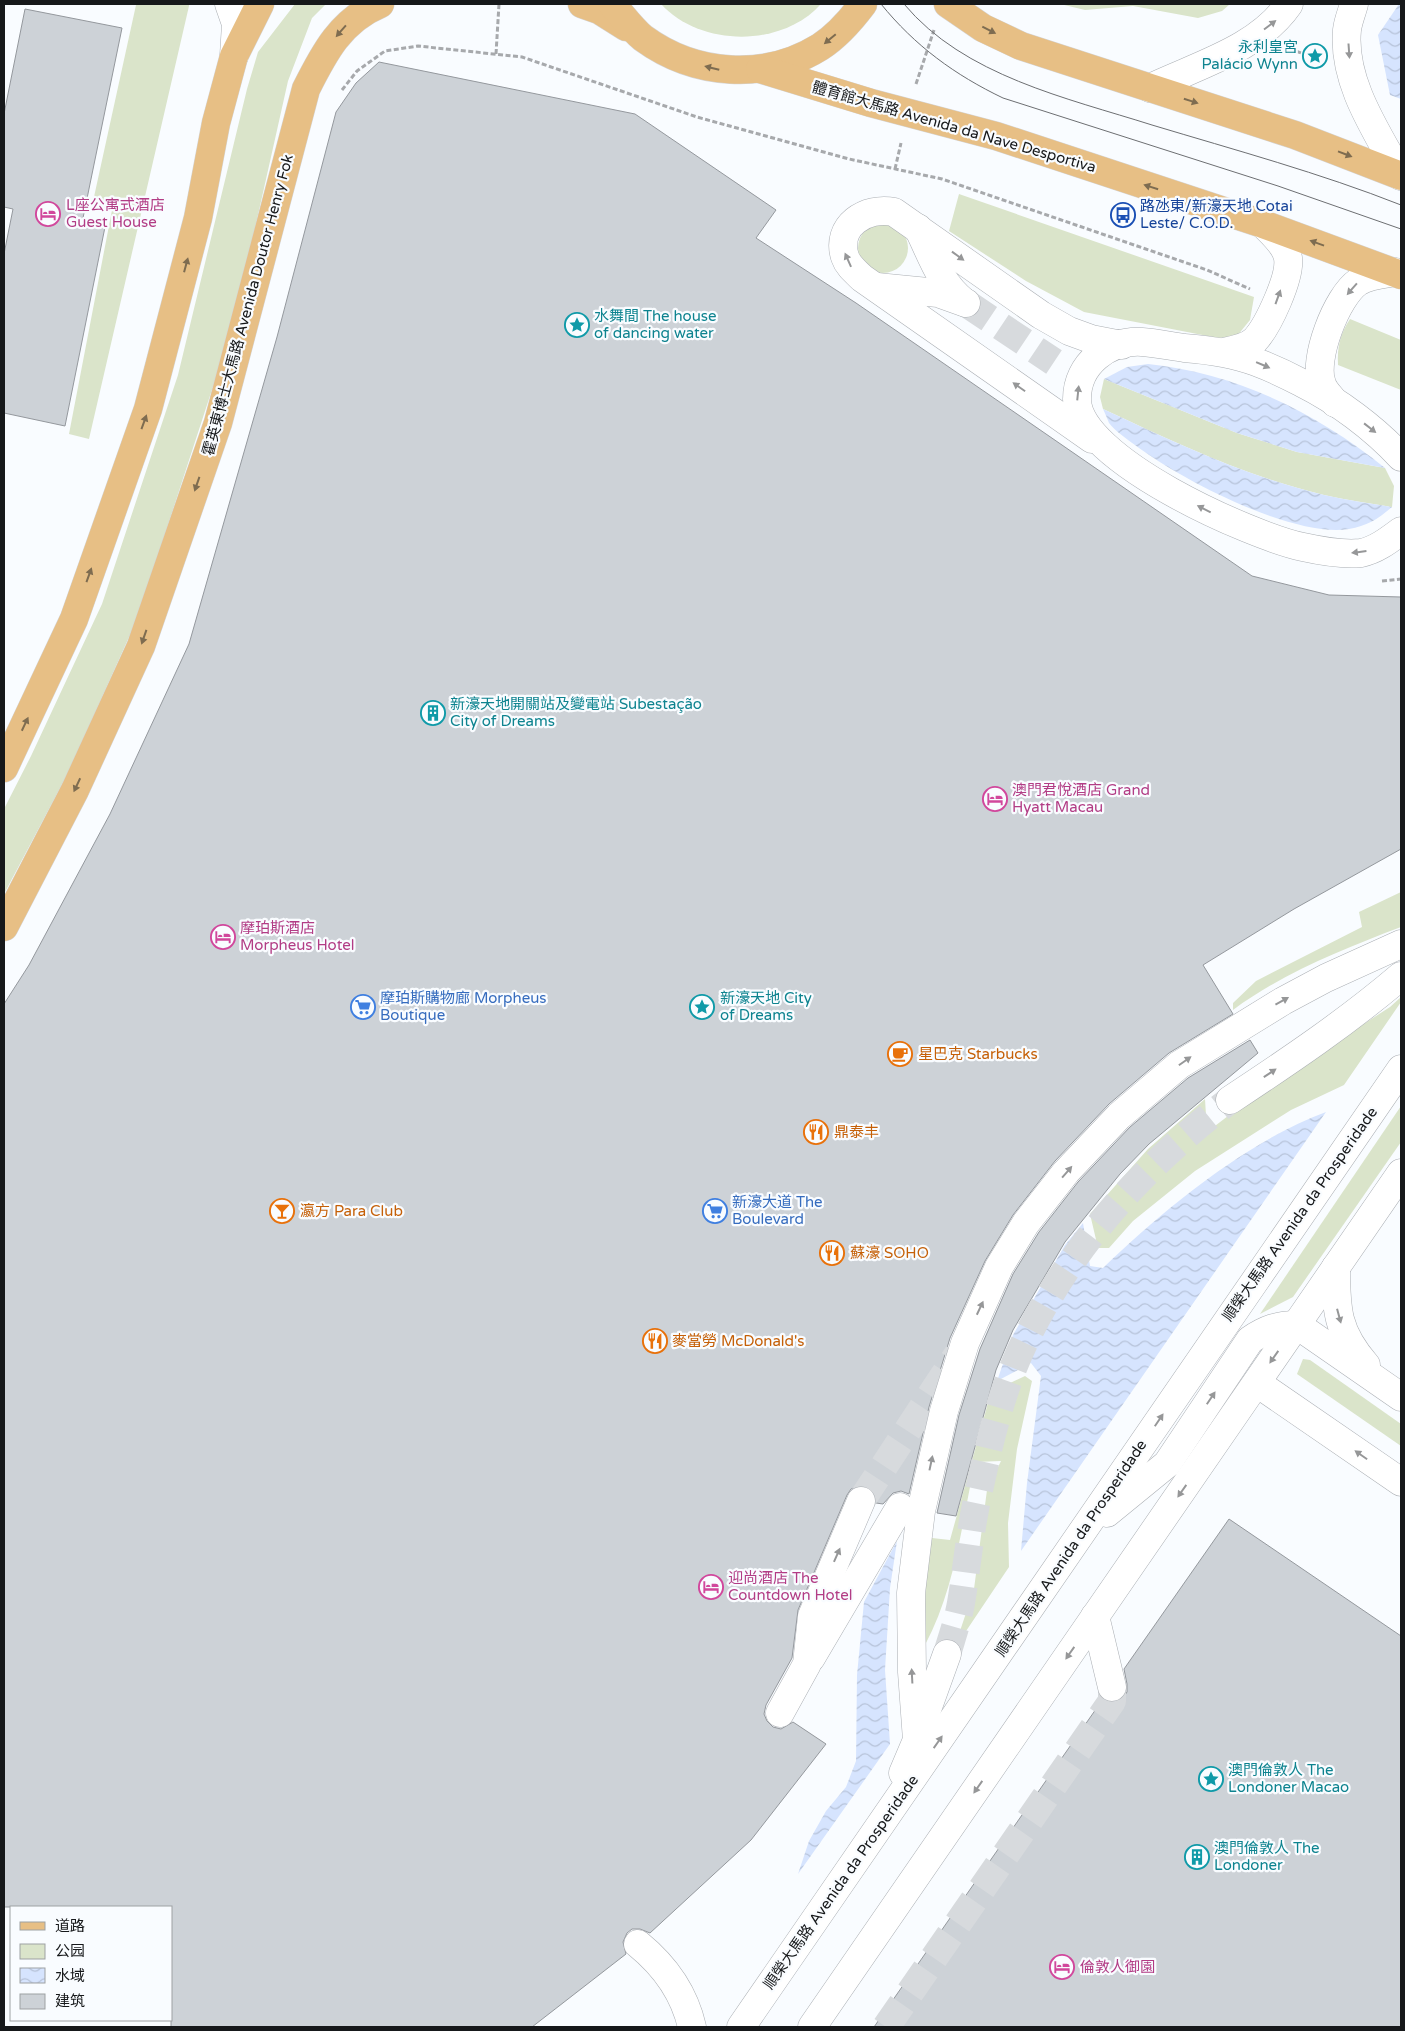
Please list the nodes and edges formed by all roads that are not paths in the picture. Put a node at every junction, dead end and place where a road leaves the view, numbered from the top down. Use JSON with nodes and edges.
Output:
{"nodes":[{"id":1,"x":229,"y":4,"type":"edge"},
{"id":2,"x":260,"y":4,"type":"edge"},
{"id":3,"x":380,"y":4,"type":"edge"},
{"id":4,"x":582,"y":4,"type":"edge"},
{"id":5,"x":612,"y":4,"type":"edge"},
{"id":6,"x":863,"y":4,"type":"edge"},
{"id":7,"x":948,"y":4,"type":"edge"},
{"id":8,"x":1289,"y":4,"type":"edge"},
{"id":9,"x":1354,"y":4,"type":"edge"},
{"id":10,"x":642,"y":37,"type":"junction"},
{"id":11,"x":234,"y":56,"type":"junction"},
{"id":12,"x":760,"y":70,"type":"junction"},
{"id":13,"x":1150,"y":88,"type":"junction"},
{"id":14,"x":1401,"y":176,"type":"edge"},
{"id":15,"x":1264,"y":224,"type":"junction"},
{"id":16,"x":918,"y":228,"type":"junction"},
{"id":17,"x":1398,"y":274,"type":"edge"},
{"id":18,"x":873,"y":286,"type":"junction"},
{"id":19,"x":1122,"y":345,"type":"junction"},
{"id":20,"x":1223,"y":352,"type":"junction"},
{"id":21,"x":1335,"y":403,"type":"junction"},
{"id":22,"x":1116,"y":455,"type":"junction"},
{"id":23,"x":1401,"y":457,"type":"edge"},
{"id":24,"x":1401,"y":531,"type":"edge"},
{"id":25,"x":4,"y":768,"type":"edge"},
{"id":26,"x":4,"y":927,"type":"edge"},
{"id":27,"x":1401,"y":944,"type":"edge"},
{"id":28,"x":1401,"y":976,"type":"edge"},
{"id":29,"x":1401,"y":1069,"type":"edge"},
{"id":30,"x":1230,"y":1100,"type":"tunnel mouth"},
{"id":31,"x":1401,"y":1172,"type":"edge"},
{"id":32,"x":1401,"y":1204,"type":"edge"},
{"id":33,"x":1356,"y":1238,"type":"junction"},
{"id":34,"x":1336,"y":1268,"type":"junction"},
{"id":35,"x":1297,"y":1325,"type":"junction"},
{"id":36,"x":1257,"y":1383,"type":"junction"},
{"id":37,"x":1392,"y":1391,"type":"edge"},
{"id":38,"x":1401,"y":1482,"type":"edge"},
{"id":39,"x":861,"y":1500,"type":"tunnel mouth"},
{"id":40,"x":900,"y":1507,"type":"dead end"},
{"id":41,"x":1082,"y":1533,"type":"junction"},
{"id":42,"x":1096,"y":1616,"type":"junction"},
{"id":43,"x":947,"y":1654,"type":"tunnel mouth"},
{"id":44,"x":807,"y":1664,"type":"junction"},
{"id":45,"x":1112,"y":1687,"type":"tunnel mouth"},
{"id":46,"x":780,"y":1713,"type":"dead end"},
{"id":47,"x":917,"y":1740,"type":"junction"},
{"id":48,"x":882,"y":1822,"type":"junction"},
{"id":49,"x":638,"y":1944,"type":"dead end"},
{"id":50,"x":692,"y":2027,"type":"edge"},
{"id":51,"x":741,"y":2027,"type":"edge"},
{"id":52,"x":812,"y":2027,"type":"edge"}],
"edges":[{"from":1,"to":11,"type":"street"},
{"from":2,"to":11,"type":"main road"},
{"from":3,"to":26,"type":"main road","name":"霍英東博士大馬路 Avenida Doutor Henry Fok","one_way":true},
{"from":4,"to":10,"type":"main road"},
{"from":5,"to":10,"type":"main road"},
{"from":6,"to":12,"type":"main road","one_way":true},
{"from":7,"to":13,"type":"main road","one_way":true},
{"from":13,"to":8,"type":"street","one_way":true},
{"from":9,"to":14,"type":"street","one_way":true},
{"from":12,"to":10,"type":"main road","one_way":true},
{"from":25,"to":11,"type":"main road","one_way":true},
{"from":15,"to":12,"type":"main road","name":"體育館大馬路 Avenida da Nave Desportiva","one_way":true},
{"from":13,"to":14,"type":"main road","one_way":true},
{"from":17,"to":15,"type":"main road","name":"體育館大馬路 Avenida da Nave Desportiva","one_way":true},
{"from":20,"to":15,"type":"street","one_way":true},
{"from":18,"to":16,"type":"street","one_way":true},
{"from":16,"to":18,"type":"street"},
{"from":16,"to":19,"type":"street","one_way":true},
{"from":17,"to":21,"type":"street","one_way":true},
{"from":22,"to":18,"type":"street","one_way":true},
{"from":19,"to":20,"type":"street"},
{"from":22,"to":19,"type":"street","one_way":true},
{"from":20,"to":21,"type":"street","one_way":true},
{"from":21,"to":23,"type":"street","one_way":true},
{"from":24,"to":22,"type":"street","one_way":true},
{"from":47,"to":27,"type":"street","one_way":true},
{"from":30,"to":28,"type":"street","one_way":true},
{"from":41,"to":29,"type":"street","name":"順榮大馬路 Avenida da Prosperidade","one_way":true},
{"from":31,"to":33,"type":"street"},
{"from":32,"to":33,"type":"street"},
{"from":33,"to":34,"type":"street"},
{"from":34,"to":35,"type":"street"},
{"from":34,"to":37,"type":"street","one_way":true},
{"from":35,"to":36,"type":"street","one_way":true},
{"from":35,"to":37,"type":"street"},
{"from":41,"to":35,"type":"street","one_way":true},
{"from":38,"to":36,"type":"street","one_way":true},
{"from":36,"to":42,"type":"street","one_way":true},
{"from":44,"to":39,"type":"street","one_way":true},
{"from":40,"to":44,"type":"street"},
{"from":48,"to":41,"type":"street","name":"順榮大馬路 Avenida da Prosperidade","one_way":true},
{"from":42,"to":45,"type":"street"},
{"from":42,"to":52,"type":"street","one_way":true},
{"from":43,"to":47,"type":"street"},
{"from":44,"to":46,"type":"street"},
{"from":47,"to":48,"type":"street"},
{"from":48,"to":51,"type":"street","name":"順榮大馬路 Avenida da Prosperidade"},
{"from":49,"to":50,"type":"street"}]}
